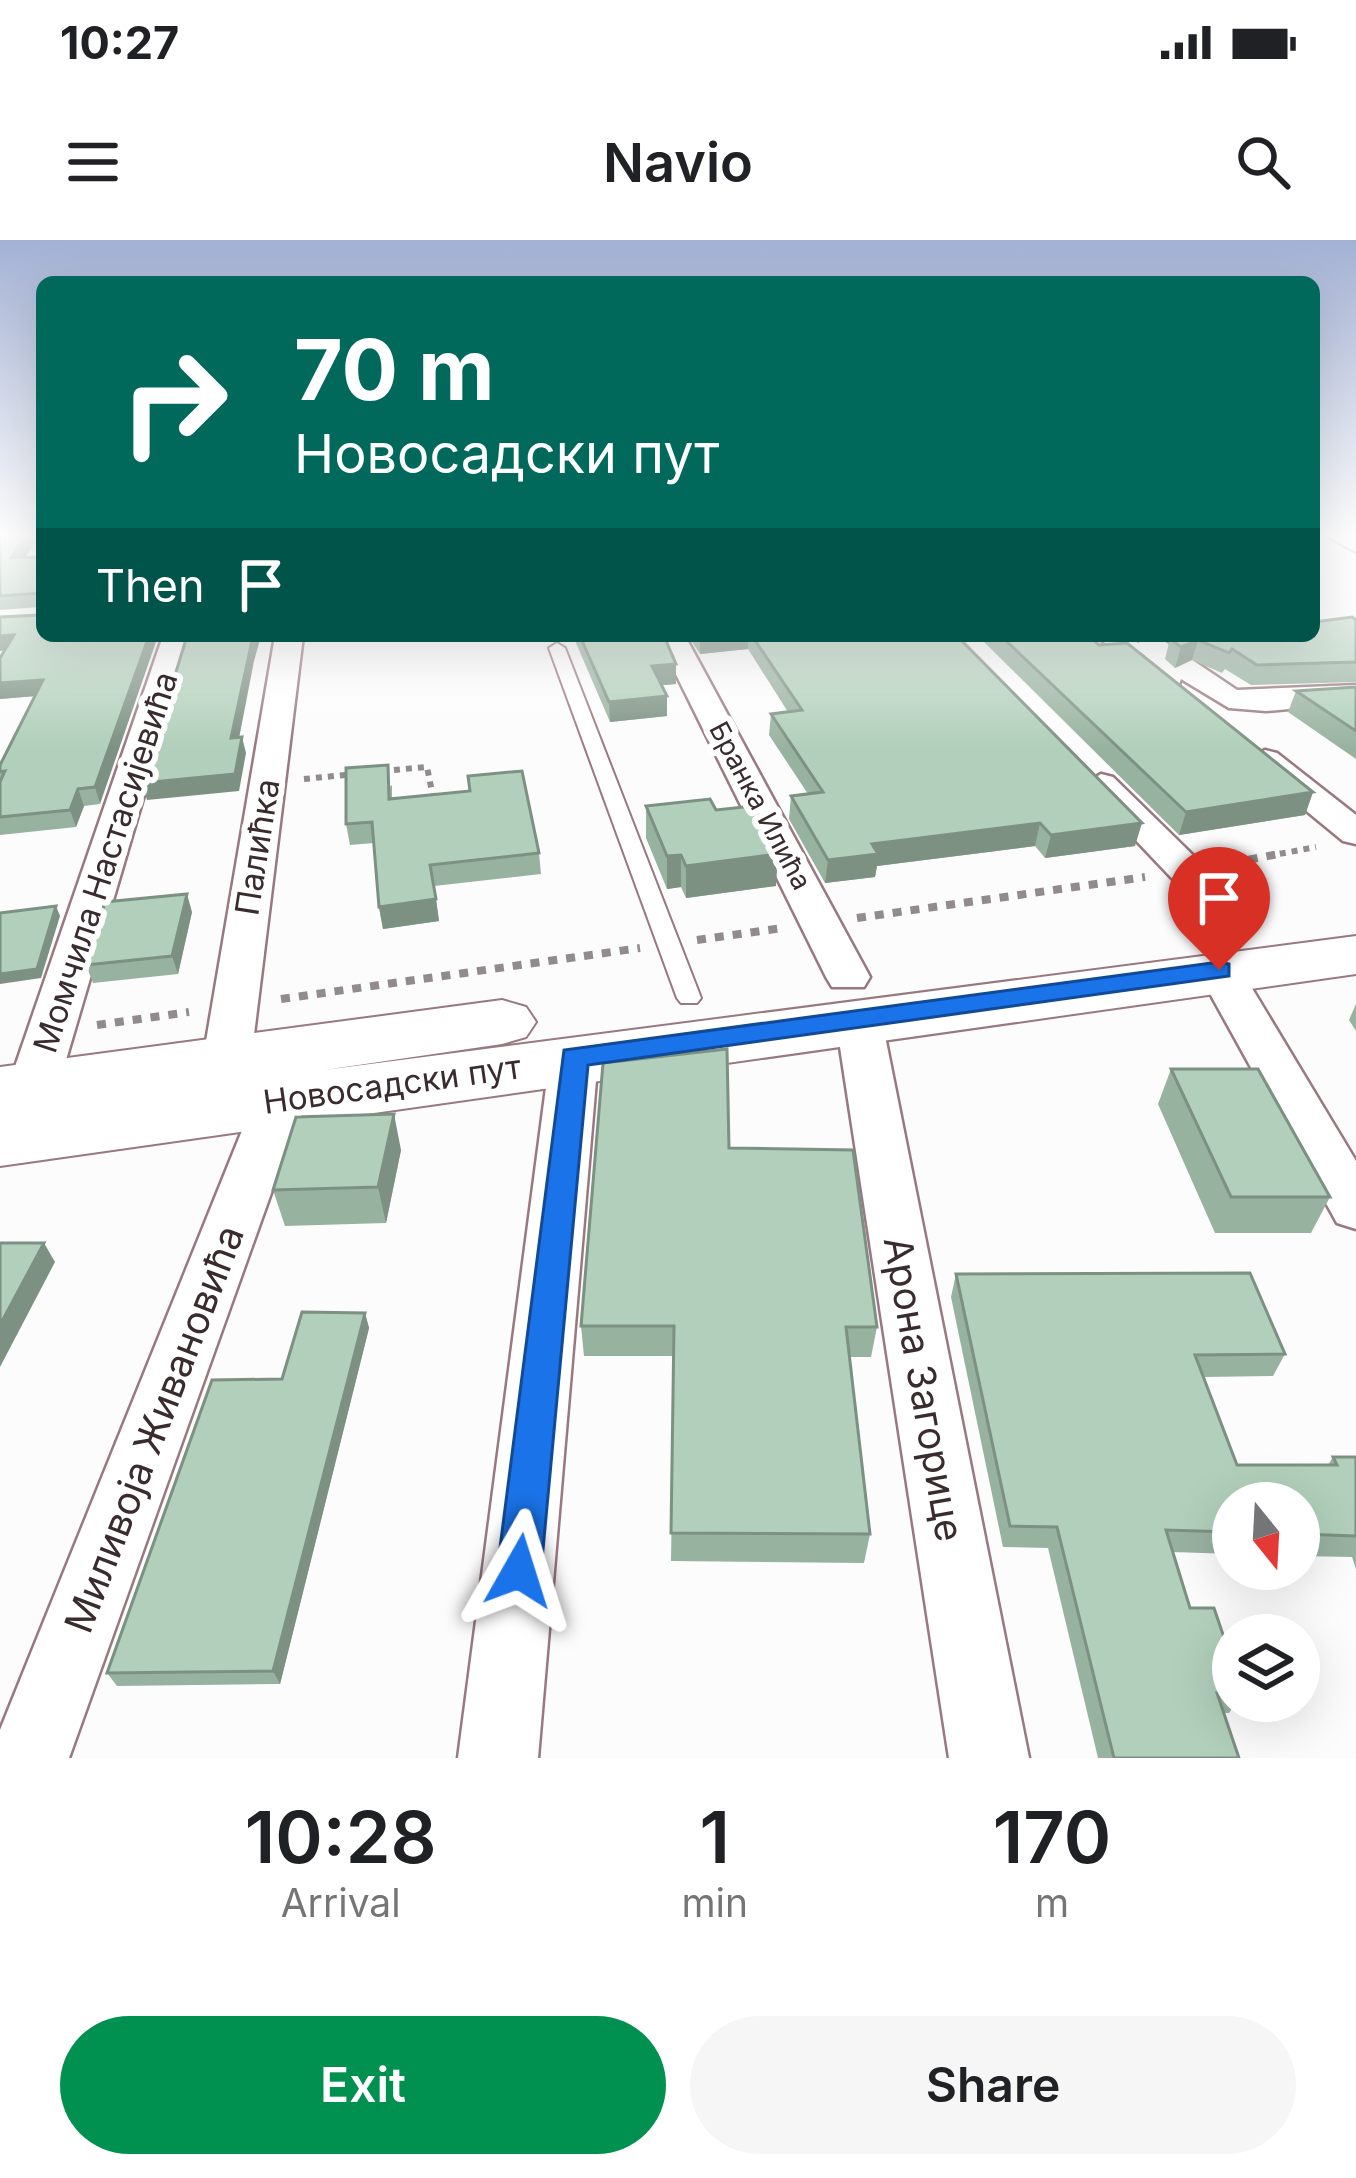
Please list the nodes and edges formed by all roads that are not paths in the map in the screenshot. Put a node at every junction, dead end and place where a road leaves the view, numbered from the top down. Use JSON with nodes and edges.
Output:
{"nodes":[{"id":1,"x":175,"y":642,"type":"edge"},
{"id":2,"x":288,"y":642,"type":"edge"},
{"id":3,"x":674,"y":642,"type":"edge"},
{"id":4,"x":1118,"y":642,"type":"edge"},
{"id":5,"x":1148,"y":642,"type":"edge"},
{"id":6,"x":557,"y":649,"type":"dead end"},
{"id":7,"x":1356,"y":694,"type":"edge"},
{"id":8,"x":1072,"y":754,"type":"edge"},
{"id":9,"x":1346,"y":838,"type":"edge"},
{"id":10,"x":1356,"y":912,"type":"edge"},
{"id":11,"x":1228,"y":946,"type":"junction"},
{"id":12,"x":1356,"y":955,"type":"edge"},
{"id":13,"x":679,"y":971,"type":"junction"},
{"id":14,"x":843,"y":973,"type":"junction"},
{"id":15,"x":230,"y":1032,"type":"junction"},
{"id":16,"x":574,"y":1057,"type":"junction"},
{"id":17,"x":21,"y":1087,"type":"edge"},
{"id":18,"x":279,"y":1101,"type":"junction"},
{"id":19,"x":1356,"y":1208,"type":"edge"},
{"id":20,"x":29,"y":1758,"type":"edge"},
{"id":21,"x":498,"y":1758,"type":"edge"},
{"id":22,"x":988,"y":1758,"type":"edge"}],
"edges":[{"from":1,"to":17,"type":"street","name":"Момчила Настасијевића"},
{"from":2,"to":15,"type":"street","name":"Палићка"},
{"from":3,"to":14,"type":"street","name":"Бранка Илића"},
{"from":4,"to":9,"type":"street"},
{"from":5,"to":7,"type":"street"},
{"from":6,"to":13,"type":"lane"},
{"from":8,"to":11,"type":"street"},
{"from":10,"to":11,"type":"main road","name":"Новосадски пут"},
{"from":11,"to":12,"type":"main road","name":"Новосадски пут"},
{"from":11,"to":14,"type":"main road","name":"Новосадски пут"},
{"from":11,"to":19,"type":"street"},
{"from":13,"to":14,"type":"main road","name":"Новосадски пут"},
{"from":13,"to":15,"type":"main road","name":"Новосадски пут"},
{"from":14,"to":16,"type":"main road","name":"Новосадски пут"},
{"from":14,"to":22,"type":"street","name":"Арона Загорице"},
{"from":15,"to":17,"type":"main road","name":"Новосадски пут"},
{"from":16,"to":18,"type":"main road","name":"Новосадски пут"},
{"from":16,"to":21,"type":"street"},
{"from":17,"to":18,"type":"main road","name":"Новосадски пут"},
{"from":18,"to":20,"type":"street","name":"Миливоја Живановића"}]}
